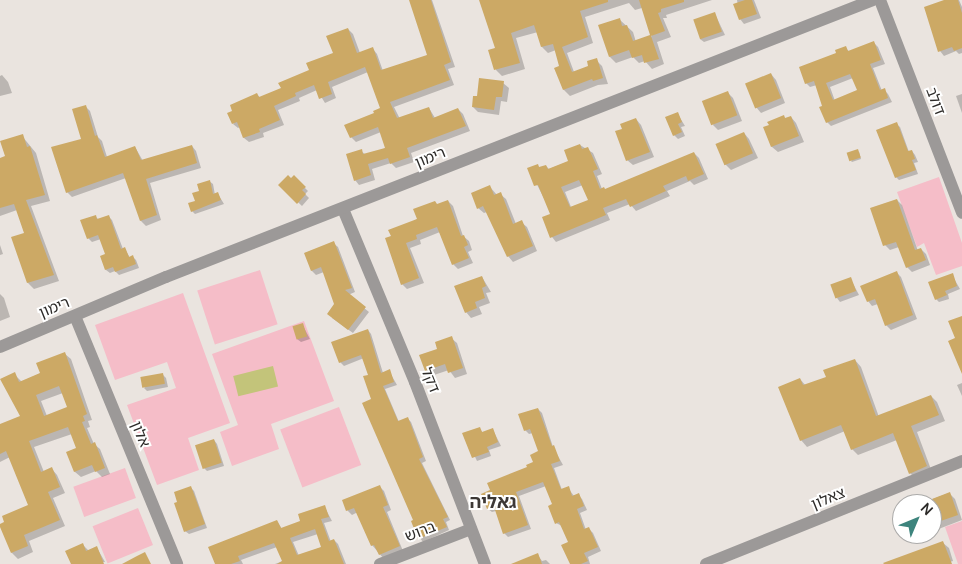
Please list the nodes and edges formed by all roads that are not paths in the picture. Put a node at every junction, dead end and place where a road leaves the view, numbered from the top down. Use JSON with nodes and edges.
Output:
{"nodes":[{"id":1,"x":873,"y":0,"type":"edge"},
{"id":2,"x":880,"y":0,"type":"edge"},
{"id":3,"x":343,"y":209,"type":"junction"},
{"id":4,"x":962,"y":213,"type":"edge"},
{"id":5,"x":75,"y":316,"type":"junction"},
{"id":6,"x":0,"y":347,"type":"edge"},
{"id":7,"x":962,"y":462,"type":"edge"},
{"id":8,"x":471,"y":529,"type":"junction"},
{"id":9,"x":177,"y":564,"type":"edge"},
{"id":10,"x":380,"y":564,"type":"edge"},
{"id":11,"x":484,"y":564,"type":"edge"},
{"id":12,"x":706,"y":564,"type":"edge"}],
"edges":[{"from":1,"to":3,"type":"street","name":"רימון"},
{"from":2,"to":4,"type":"street","name":"דולב"},
{"from":3,"to":5,"type":"street","name":"רימון"},
{"from":3,"to":8,"type":"street","name":"דקל"},
{"from":5,"to":6,"type":"street","name":"רימון"},
{"from":5,"to":9,"type":"street","name":"אלון"},
{"from":7,"to":12,"type":"street","name":"צאלון"},
{"from":8,"to":10,"type":"street","name":"ברוש"},
{"from":8,"to":11,"type":"street","name":"דקל"}]}
